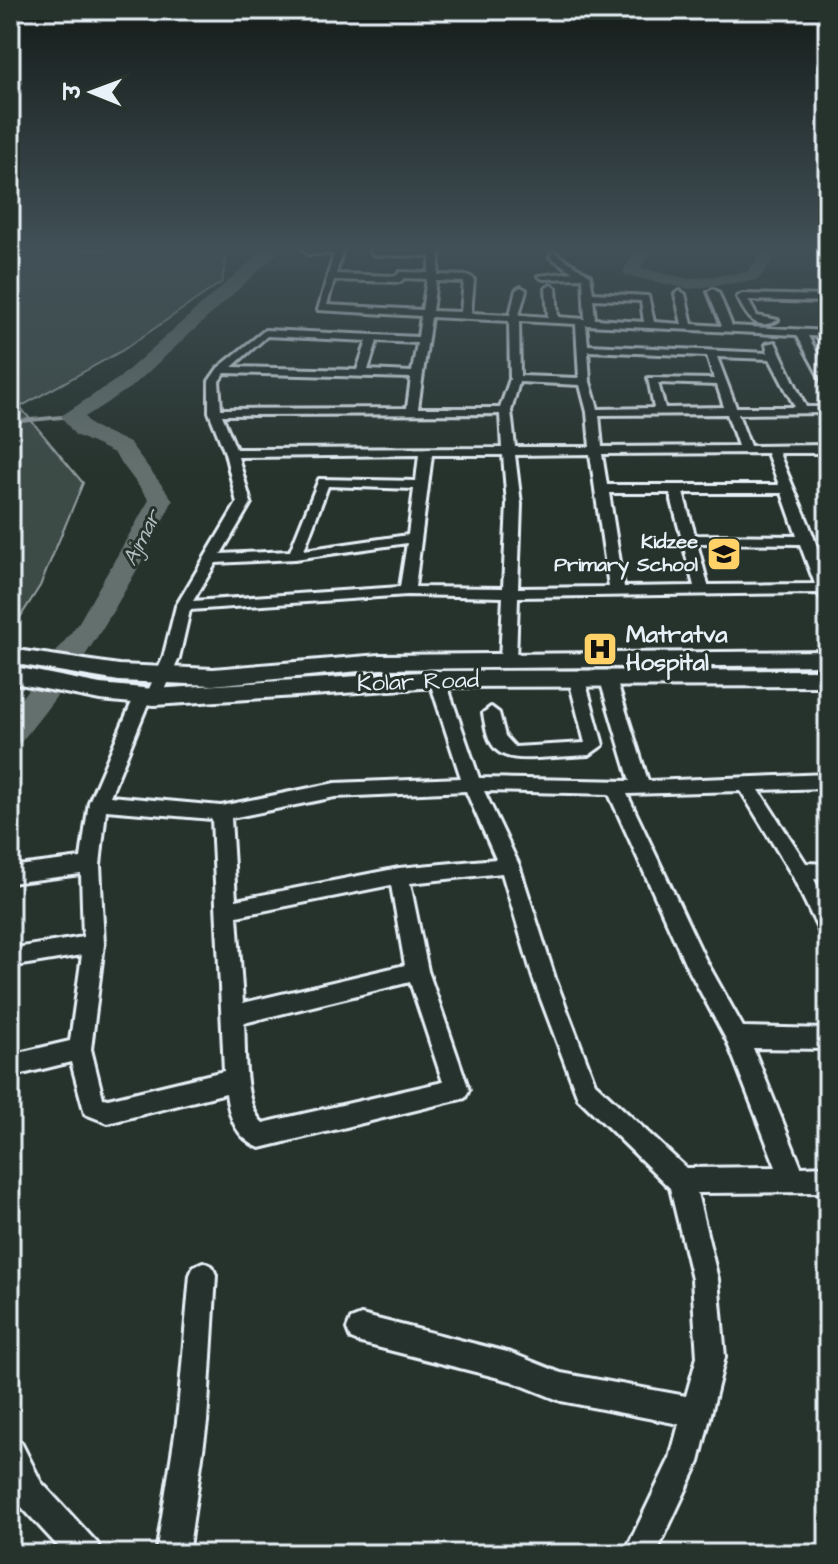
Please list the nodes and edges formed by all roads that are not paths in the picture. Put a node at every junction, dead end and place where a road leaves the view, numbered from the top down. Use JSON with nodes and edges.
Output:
{"nodes":[{"id":1,"x":586,"y":322,"type":"edge"},
{"id":2,"x":426,"y":323,"type":"edge"},
{"id":3,"x":514,"y":323,"type":"edge"},
{"id":4,"x":607,"y":323,"type":"edge"},
{"id":5,"x":687,"y":323,"type":"edge"},
{"id":6,"x":726,"y":323,"type":"edge"},
{"id":7,"x":650,"y":325,"type":"joint"},
{"id":8,"x":688,"y":328,"type":"junction"},
{"id":9,"x":728,"y":328,"type":"junction"},
{"id":10,"x":768,"y":331,"type":"junction"},
{"id":11,"x":801,"y":333,"type":"junction"},
{"id":12,"x":828,"y":334,"type":"edge"},
{"id":13,"x":373,"y":337,"type":"junction"},
{"id":14,"x":422,"y":340,"type":"junction"},
{"id":15,"x":583,"y":348,"type":"junction"},
{"id":16,"x":711,"y":354,"type":"junction"},
{"id":17,"x":774,"y":356,"type":"junction"},
{"id":18,"x":222,"y":370,"type":"junction"},
{"id":19,"x":361,"y":375,"type":"junction"},
{"id":20,"x":418,"y":375,"type":"junction"},
{"id":21,"x":515,"y":379,"type":"junction"},
{"id":22,"x":585,"y":382,"type":"junction"},
{"id":23,"x":720,"y":382,"type":"junction"},
{"id":24,"x":828,"y":383,"type":"edge"},
{"id":25,"x":802,"y":410,"type":"junction"},
{"id":26,"x":828,"y":410,"type":"edge"},
{"id":27,"x":412,"y":411,"type":"junction"},
{"id":28,"x":505,"y":411,"type":"junction"},
{"id":29,"x":660,"y":411,"type":"junction"},
{"id":30,"x":215,"y":412,"type":"junction"},
{"id":31,"x":593,"y":412,"type":"junction"},
{"id":32,"x":732,"y":413,"type":"junction"},
{"id":33,"x":745,"y":449,"type":"junction"},
{"id":34,"x":828,"y":449,"type":"edge"},
{"id":35,"x":772,"y":450,"type":"junction"},
{"id":36,"x":426,"y":451,"type":"junction"},
{"id":37,"x":508,"y":452,"type":"junction"},
{"id":38,"x":231,"y":453,"type":"junction"},
{"id":39,"x":596,"y":453,"type":"junction"},
{"id":40,"x":421,"y":485,"type":"junction"},
{"id":41,"x":601,"y":489,"type":"junction"},
{"id":42,"x":787,"y":489,"type":"junction"},
{"id":43,"x":676,"y":490,"type":"junction"},
{"id":44,"x":415,"y":538,"type":"junction"},
{"id":45,"x":688,"y":539,"type":"junction"},
{"id":46,"x":808,"y":540,"type":"junction"},
{"id":47,"x":295,"y":555,"type":"junction"},
{"id":48,"x":212,"y":559,"type":"junction"},
{"id":49,"x":702,"y":589,"type":"junction"},
{"id":50,"x":617,"y":590,"type":"junction"},
{"id":51,"x":407,"y":591,"type":"junction"},
{"id":52,"x":827,"y":592,"type":"edge"},
{"id":53,"x":510,"y":593,"type":"junction"},
{"id":54,"x":183,"y":606,"type":"junction"},
{"id":55,"x":10,"y":656,"type":"edge"},
{"id":56,"x":828,"y":658,"type":"edge"},
{"id":57,"x":508,"y":661,"type":"junction"},
{"id":58,"x":10,"y":674,"type":"edge"},
{"id":59,"x":828,"y":678,"type":"edge"},
{"id":60,"x":437,"y":679,"type":"junction"},
{"id":61,"x":577,"y":680,"type":"junction"},
{"id":62,"x":608,"y":680,"type":"junction"},
{"id":63,"x":153,"y":689,"type":"junction"},
{"id":64,"x":491,"y":713,"type":"dead end"},
{"id":65,"x":828,"y":781,"type":"edge"},
{"id":66,"x":472,"y":784,"type":"junction"},
{"id":67,"x":746,"y":784,"type":"junction"},
{"id":68,"x":615,"y":788,"type":"junction"},
{"id":69,"x":641,"y":788,"type":"junction"},
{"id":70,"x":98,"y":802,"type":"junction"},
{"id":71,"x":221,"y":813,"type":"junction"},
{"id":72,"x":90,"y":865,"type":"junction"},
{"id":73,"x":509,"y":865,"type":"junction"},
{"id":74,"x":800,"y":871,"type":"junction"},
{"id":75,"x":828,"y":872,"type":"edge"},
{"id":76,"x":10,"y":875,"type":"edge"},
{"id":77,"x":399,"y":876,"type":"junction"},
{"id":78,"x":225,"y":910,"type":"junction"},
{"id":79,"x":828,"y":929,"type":"edge"},
{"id":80,"x":94,"y":944,"type":"junction"},
{"id":81,"x":10,"y":958,"type":"edge"},
{"id":82,"x":417,"y":971,"type":"junction"},
{"id":83,"x":232,"y":1016,"type":"junction"},
{"id":84,"x":737,"y":1037,"type":"junction"},
{"id":85,"x":828,"y":1039,"type":"edge"},
{"id":86,"x":80,"y":1049,"type":"junction"},
{"id":87,"x":10,"y":1066,"type":"edge"},
{"id":88,"x":236,"y":1079,"type":"junction"},
{"id":89,"x":828,"y":1179,"type":"edge"},
{"id":90,"x":681,"y":1181,"type":"junction"},
{"id":91,"x":794,"y":1181,"type":"junction"},
{"id":92,"x":203,"y":1275,"type":"dead end"},
{"id":93,"x":361,"y":1329,"type":"dead end"},
{"id":94,"x":697,"y":1413,"type":"junction"},
{"id":95,"x":10,"y":1453,"type":"edge"},
{"id":96,"x":86,"y":1554,"type":"edge"},
{"id":97,"x":172,"y":1554,"type":"edge"},
{"id":98,"x":640,"y":1554,"type":"edge"}],
"edges":[{"from":1,"to":15,"type":"street"},
{"from":2,"to":14,"type":"street"},
{"from":3,"to":21,"type":"street"},
{"from":4,"to":7,"type":"street"},
{"from":5,"to":8,"type":"street"},
{"from":6,"to":9,"type":"street"},
{"from":7,"to":8,"type":"street"},
{"from":8,"to":9,"type":"street"},
{"from":9,"to":10,"type":"street"},
{"from":10,"to":11,"type":"street"},
{"from":10,"to":17,"type":"street"},
{"from":11,"to":12,"type":"street"},
{"from":11,"to":24,"type":"street"},
{"from":13,"to":14,"type":"street"},
{"from":13,"to":18,"type":"street"},
{"from":13,"to":19,"type":"street"},
{"from":14,"to":20,"type":"street"},
{"from":15,"to":16,"type":"street"},
{"from":15,"to":22,"type":"street"},
{"from":16,"to":17,"type":"street"},
{"from":16,"to":23,"type":"street"},
{"from":17,"to":25,"type":"street"},
{"from":18,"to":19,"type":"street"},
{"from":18,"to":30,"type":"street"},
{"from":19,"to":20,"type":"street"},
{"from":20,"to":27,"type":"street"},
{"from":21,"to":22,"type":"street"},
{"from":21,"to":28,"type":"street"},
{"from":22,"to":31,"type":"street"},
{"from":23,"to":29,"type":"street"},
{"from":23,"to":32,"type":"street"},
{"from":25,"to":26,"type":"street"},
{"from":25,"to":32,"type":"street"},
{"from":27,"to":28,"type":"street"},
{"from":27,"to":30,"type":"street"},
{"from":28,"to":37,"type":"street"},
{"from":29,"to":31,"type":"street"},
{"from":29,"to":32,"type":"street"},
{"from":30,"to":38,"type":"street"},
{"from":31,"to":39,"type":"street"},
{"from":32,"to":33,"type":"street"},
{"from":33,"to":35,"type":"street"},
{"from":33,"to":39,"type":"street"},
{"from":34,"to":35,"type":"street"},
{"from":35,"to":42,"type":"street"},
{"from":36,"to":37,"type":"street"},
{"from":36,"to":38,"type":"street"},
{"from":36,"to":40,"type":"street"},
{"from":37,"to":39,"type":"street"},
{"from":37,"to":53,"type":"street"},
{"from":38,"to":48,"type":"street"},
{"from":39,"to":41,"type":"street"},
{"from":40,"to":44,"type":"street"},
{"from":40,"to":47,"type":"street"},
{"from":41,"to":43,"type":"street"},
{"from":41,"to":50,"type":"street"},
{"from":42,"to":43,"type":"street"},
{"from":42,"to":46,"type":"street"},
{"from":43,"to":45,"type":"street"},
{"from":44,"to":47,"type":"street"},
{"from":44,"to":51,"type":"street"},
{"from":45,"to":46,"type":"street"},
{"from":45,"to":49,"type":"street"},
{"from":46,"to":52,"type":"street"},
{"from":47,"to":48,"type":"street"},
{"from":48,"to":54,"type":"street"},
{"from":49,"to":50,"type":"street"},
{"from":49,"to":52,"type":"street"},
{"from":50,"to":53,"type":"street"},
{"from":51,"to":53,"type":"street"},
{"from":51,"to":54,"type":"street"},
{"from":53,"to":57,"type":"street"},
{"from":54,"to":63,"type":"street"},
{"from":55,"to":63,"type":"main road","name":"Kolar Road"},
{"from":56,"to":57,"type":"main road","name":"Kolar Road"},
{"from":57,"to":63,"type":"main road","name":"Kolar Road"},
{"from":58,"to":63,"type":"main road","name":"Kolar Road"},
{"from":59,"to":62,"type":"main road","name":"Kolar Road"},
{"from":60,"to":61,"type":"main road","name":"Kolar Road"},
{"from":60,"to":63,"type":"main road","name":"Kolar Road"},
{"from":60,"to":66,"type":"street"},
{"from":61,"to":62,"type":"main road","name":"Kolar Road"},
{"from":61,"to":64,"type":"street"},
{"from":62,"to":69,"type":"street"},
{"from":63,"to":70,"type":"street"},
{"from":65,"to":67,"type":"street"},
{"from":66,"to":68,"type":"street"},
{"from":66,"to":71,"type":"street"},
{"from":66,"to":73,"type":"street"},
{"from":67,"to":69,"type":"street"},
{"from":67,"to":74,"type":"street"},
{"from":68,"to":69,"type":"street"},
{"from":68,"to":84,"type":"street"},
{"from":70,"to":71,"type":"street"},
{"from":70,"to":72,"type":"street"},
{"from":71,"to":78,"type":"street"},
{"from":72,"to":76,"type":"street"},
{"from":72,"to":80,"type":"street"},
{"from":73,"to":77,"type":"street"},
{"from":73,"to":90,"type":"street"},
{"from":74,"to":75,"type":"street"},
{"from":74,"to":79,"type":"street"},
{"from":77,"to":78,"type":"street"},
{"from":77,"to":82,"type":"street"},
{"from":78,"to":83,"type":"street"},
{"from":80,"to":81,"type":"street"},
{"from":80,"to":86,"type":"street"},
{"from":82,"to":83,"type":"street"},
{"from":82,"to":88,"type":"street"},
{"from":83,"to":88,"type":"street"},
{"from":84,"to":85,"type":"street"},
{"from":84,"to":91,"type":"street"},
{"from":86,"to":87,"type":"street"},
{"from":86,"to":88,"type":"street"},
{"from":89,"to":91,"type":"street"},
{"from":90,"to":91,"type":"street"},
{"from":90,"to":94,"type":"street"},
{"from":92,"to":97,"type":"street"},
{"from":93,"to":94,"type":"street"},
{"from":94,"to":98,"type":"street"},
{"from":95,"to":96,"type":"street"}]}
